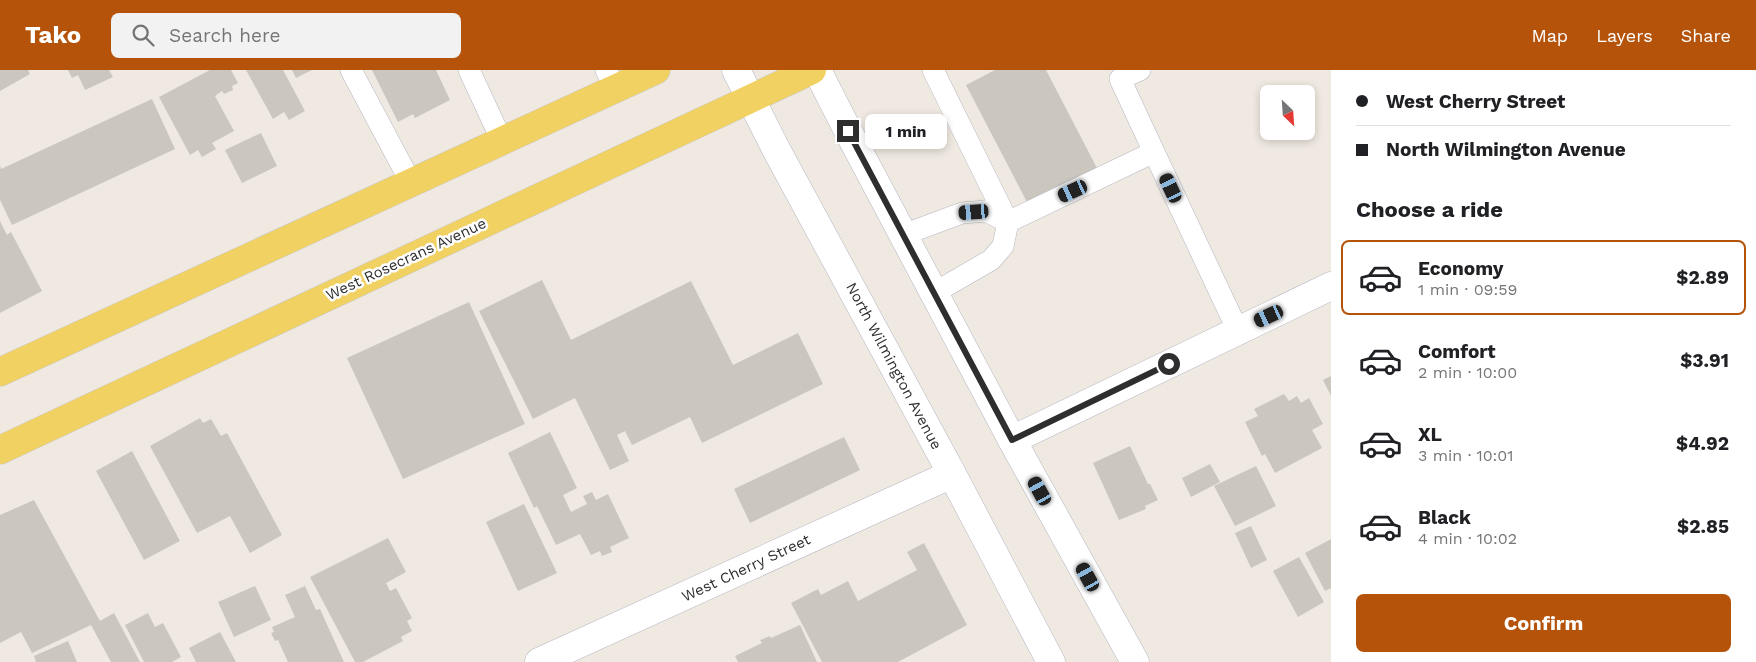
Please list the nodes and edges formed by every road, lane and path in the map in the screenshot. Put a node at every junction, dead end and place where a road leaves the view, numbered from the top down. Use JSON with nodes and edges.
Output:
{"nodes":[{"id":1,"x":351,"y":70,"type":"edge"},
{"id":2,"x":469,"y":70,"type":"edge"},
{"id":3,"x":656,"y":70,"type":"edge"},
{"id":4,"x":736,"y":70,"type":"edge"},
{"id":5,"x":812,"y":70,"type":"edge"},
{"id":6,"x":817,"y":70,"type":"edge"},
{"id":7,"x":933,"y":70,"type":"edge"},
{"id":8,"x":1140,"y":70,"type":"edge"},
{"id":9,"x":611,"y":79,"type":"edge"},
{"id":10,"x":751,"y":100,"type":"junction"},
{"id":11,"x":502,"y":141,"type":"junction"},
{"id":12,"x":1154,"y":152,"type":"junction"},
{"id":13,"x":411,"y":183,"type":"junction"},
{"id":14,"x":1008,"y":222,"type":"junction"},
{"id":15,"x":903,"y":235,"type":"junction"},
{"id":16,"x":1331,"y":286,"type":"edge"},
{"id":17,"x":934,"y":294,"type":"junction"},
{"id":18,"x":1238,"y":331,"type":"junction"},
{"id":19,"x":0,"y":372,"type":"edge"},
{"id":20,"x":1012,"y":440,"type":"junction"},
{"id":21,"x":0,"y":450,"type":"edge"},
{"id":22,"x":952,"y":474,"type":"junction"},
{"id":23,"x":539,"y":662,"type":"edge"},
{"id":24,"x":1051,"y":662,"type":"edge"},
{"id":25,"x":1135,"y":662,"type":"edge"}],
"edges":[{"from":1,"to":13,"type":"lane"},
{"from":2,"to":11,"type":"lane"},
{"from":3,"to":9,"type":"main road"},
{"from":4,"to":10,"type":"main road","name":"North Wilmington Avenue"},
{"from":5,"to":10,"type":"main road","name":"West Rosecrans Avenue"},
{"from":6,"to":15,"type":"main road"},
{"from":7,"to":14,"type":"lane"},
{"from":8,"to":12,"type":"lane"},
{"from":9,"to":11,"type":"main road"},
{"from":10,"to":21,"type":"main road","name":"West Rosecrans Avenue"},
{"from":10,"to":22,"type":"main road","name":"North Wilmington Avenue"},
{"from":11,"to":13,"type":"main road"},
{"from":12,"to":14,"type":"lane"},
{"from":12,"to":18,"type":"lane"},
{"from":13,"to":19,"type":"main road"},
{"from":14,"to":15,"type":"lane"},
{"from":14,"to":17,"type":"lane"},
{"from":15,"to":17,"type":"main road"},
{"from":16,"to":18,"type":"main road"},
{"from":17,"to":20,"type":"main road"},
{"from":18,"to":20,"type":"main road"},
{"from":20,"to":25,"type":"main road"},
{"from":22,"to":23,"type":"main road","name":"West Cherry Street"},
{"from":22,"to":24,"type":"main road","name":"North Wilmington Avenue"}]}
